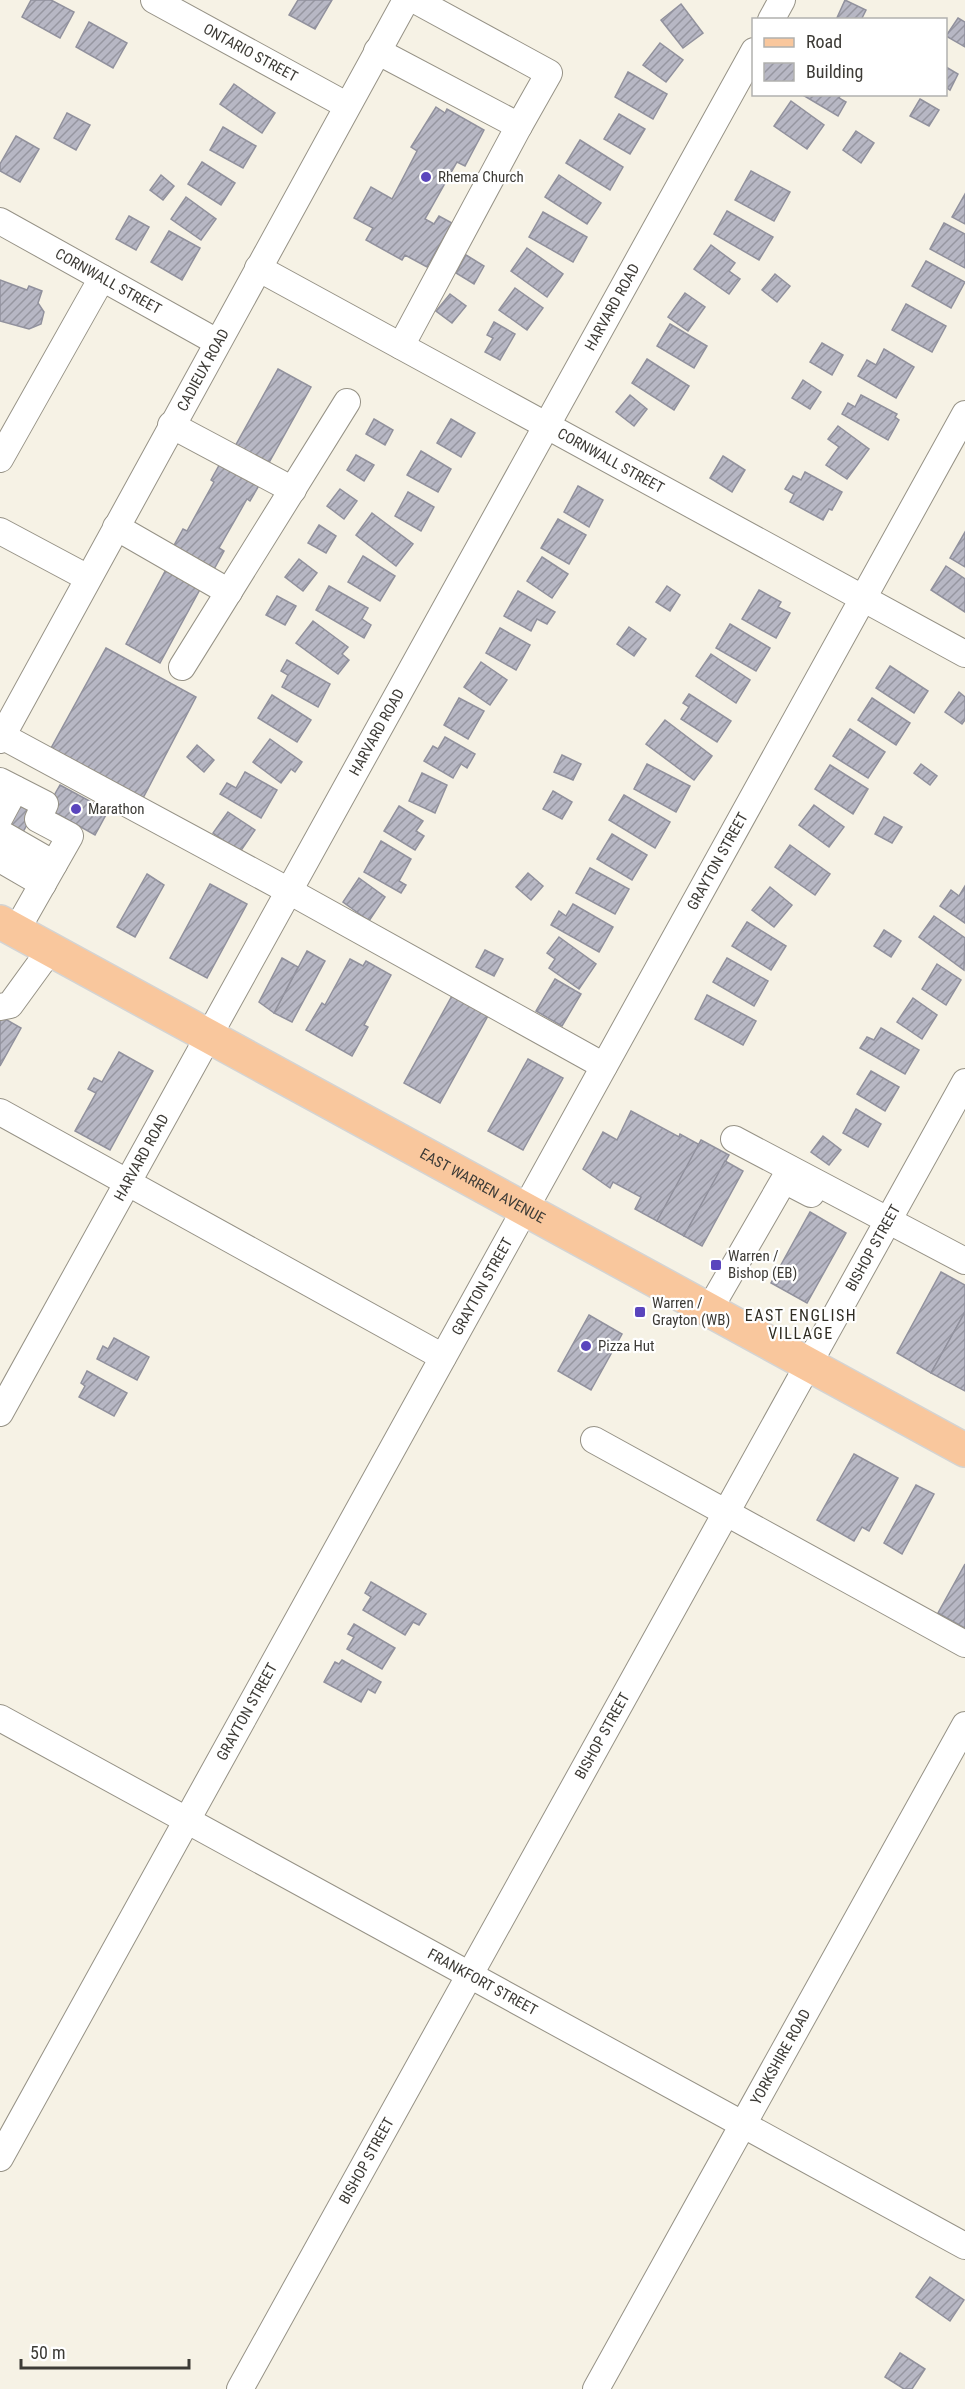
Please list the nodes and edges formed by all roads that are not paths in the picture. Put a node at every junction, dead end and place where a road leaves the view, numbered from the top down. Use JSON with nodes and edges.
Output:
{"nodes":[{"id":1,"x":154,"y":0,"type":"edge"},
{"id":2,"x":405,"y":0,"type":"edge"},
{"id":3,"x":415,"y":0,"type":"edge"},
{"id":4,"x":782,"y":0,"type":"edge"},
{"id":5,"x":772,"y":18,"type":"edge"},
{"id":6,"x":377,"y":51,"type":"junction"},
{"id":7,"x":752,"y":53,"type":"edge"},
{"id":8,"x":346,"y":105,"type":"junction"},
{"id":9,"x":519,"y":126,"type":"junction"},
{"id":10,"x":0,"y":221,"type":"edge"},
{"id":11,"x":258,"y":267,"type":"junction"},
{"id":12,"x":102,"y":278,"type":"junction"},
{"id":13,"x":217,"y":342,"type":"junction"},
{"id":14,"x":401,"y":346,"type":"junction"},
{"id":15,"x":347,"y":402,"type":"dead end"},
{"id":16,"x":965,"y":414,"type":"edge"},
{"id":17,"x":171,"y":425,"type":"junction"},
{"id":18,"x":546,"y":425,"type":"junction"},
{"id":19,"x":0,"y":459,"type":"edge"},
{"id":20,"x":293,"y":490,"type":"junction"},
{"id":21,"x":116,"y":527,"type":"junction"},
{"id":22,"x":0,"y":531,"type":"edge"},
{"id":23,"x":88,"y":578,"type":"junction"},
{"id":24,"x":229,"y":592,"type":"junction"},
{"id":25,"x":863,"y":598,"type":"junction"},
{"id":26,"x":965,"y":654,"type":"edge"},
{"id":27,"x":182,"y":667,"type":"dead end"},
{"id":28,"x":1,"y":738,"type":"edge"},
{"id":29,"x":8,"y":785,"type":"edge"},
{"id":30,"x":0,"y":817,"type":"edge"},
{"id":31,"x":38,"y":819,"type":"junction"},
{"id":32,"x":0,"y":834,"type":"edge"},
{"id":33,"x":8,"y":862,"type":"edge"},
{"id":34,"x":49,"y":874,"type":"junction"},
{"id":35,"x":289,"y":891,"type":"junction"},
{"id":36,"x":8,"y":927,"type":"edge"},
{"id":37,"x":50,"y":950,"type":"junction"},
{"id":38,"x":0,"y":1007,"type":"edge"},
{"id":39,"x":208,"y":1036,"type":"junction"},
{"id":40,"x":604,"y":1066,"type":"junction"},
{"id":41,"x":965,"y":1082,"type":"edge"},
{"id":42,"x":0,"y":1112,"type":"edge"},
{"id":43,"x":735,"y":1139,"type":"dead end"},
{"id":44,"x":128,"y":1183,"type":"junction"},
{"id":45,"x":524,"y":1210,"type":"junction"},
{"id":46,"x":886,"y":1225,"type":"junction"},
{"id":47,"x":965,"y":1261,"type":"edge"},
{"id":48,"x":709,"y":1310,"type":"junction"},
{"id":49,"x":443,"y":1357,"type":"junction"},
{"id":50,"x":808,"y":1364,"type":"junction"},
{"id":51,"x":0,"y":1413,"type":"edge"},
{"id":52,"x":594,"y":1440,"type":"dead end"},
{"id":53,"x":965,"y":1450,"type":"edge"},
{"id":54,"x":726,"y":1511,"type":"junction"},
{"id":55,"x":965,"y":1644,"type":"edge"},
{"id":56,"x":0,"y":1718,"type":"edge"},
{"id":57,"x":965,"y":1725,"type":"edge"},
{"id":58,"x":187,"y":1820,"type":"junction"},
{"id":59,"x":469,"y":1974,"type":"junction"},
{"id":60,"x":743,"y":2125,"type":"junction"},
{"id":61,"x":0,"y":2157,"type":"edge"},
{"id":62,"x":965,"y":2246,"type":"edge"},
{"id":63,"x":240,"y":2389,"type":"edge"},
{"id":64,"x":596,"y":2389,"type":"edge"}],
"edges":[{"from":1,"to":8,"type":"street","name":"ONTARIO STREET"},
{"from":2,"to":6,"type":"street","name":"CADIEUX ROAD"},
{"from":3,"to":9,"type":"street"},
{"from":4,"to":5,"type":"street"},
{"from":6,"to":8,"type":"street","name":"CADIEUX ROAD"},
{"from":6,"to":9,"type":"street"},
{"from":7,"to":18,"type":"street","name":"HARVARD ROAD"},
{"from":8,"to":11,"type":"street","name":"CADIEUX ROAD"},
{"from":9,"to":14,"type":"street"},
{"from":10,"to":12,"type":"street","name":"CORNWALL STREET"},
{"from":11,"to":13,"type":"street","name":"CADIEUX ROAD"},
{"from":11,"to":14,"type":"street","name":"CORNWALL STREET"},
{"from":12,"to":13,"type":"street","name":"CORNWALL STREET"},
{"from":12,"to":19,"type":"street"},
{"from":13,"to":17,"type":"street","name":"CADIEUX ROAD"},
{"from":14,"to":18,"type":"street","name":"CORNWALL STREET"},
{"from":15,"to":20,"type":"street"},
{"from":16,"to":25,"type":"street","name":"GRAYTON STREET"},
{"from":17,"to":20,"type":"street"},
{"from":17,"to":21,"type":"street","name":"CADIEUX ROAD"},
{"from":18,"to":25,"type":"street","name":"CORNWALL STREET"},
{"from":18,"to":35,"type":"street","name":"HARVARD ROAD"},
{"from":20,"to":24,"type":"street"},
{"from":21,"to":23,"type":"street","name":"CADIEUX ROAD"},
{"from":21,"to":24,"type":"street"},
{"from":22,"to":23,"type":"street"},
{"from":23,"to":28,"type":"street","name":"CADIEUX ROAD"},
{"from":24,"to":27,"type":"street"},
{"from":25,"to":26,"type":"street","name":"CORNWALL STREET"},
{"from":25,"to":40,"type":"street","name":"GRAYTON STREET"},
{"from":28,"to":35,"type":"street"},
{"from":29,"to":30,"type":"street"},
{"from":29,"to":31,"type":"street"},
{"from":31,"to":33,"type":"street"},
{"from":31,"to":34,"type":"street"},
{"from":32,"to":33,"type":"street"},
{"from":33,"to":34,"type":"street"},
{"from":34,"to":36,"type":"street"},
{"from":35,"to":39,"type":"street","name":"HARVARD ROAD"},
{"from":35,"to":40,"type":"street"},
{"from":36,"to":37,"type":"main road","name":"EAST WARREN AVENUE"},
{"from":37,"to":38,"type":"street"},
{"from":37,"to":39,"type":"main road","name":"EAST WARREN AVENUE"},
{"from":39,"to":44,"type":"street","name":"HARVARD ROAD"},
{"from":39,"to":45,"type":"main road","name":"EAST WARREN AVENUE"},
{"from":40,"to":45,"type":"street","name":"GRAYTON STREET"},
{"from":41,"to":46,"type":"street","name":"BISHOP STREET"},
{"from":42,"to":44,"type":"street"},
{"from":43,"to":46,"type":"street"},
{"from":44,"to":49,"type":"street"},
{"from":44,"to":51,"type":"street","name":"HARVARD ROAD"},
{"from":45,"to":48,"type":"main road","name":"EAST WARREN AVENUE"},
{"from":45,"to":49,"type":"street","name":"GRAYTON STREET"},
{"from":46,"to":47,"type":"street"},
{"from":46,"to":48,"type":"street"},
{"from":46,"to":50,"type":"street","name":"BISHOP STREET"},
{"from":48,"to":50,"type":"main road","name":"EAST WARREN AVENUE"},
{"from":49,"to":58,"type":"street","name":"GRAYTON STREET"},
{"from":50,"to":53,"type":"main road","name":"EAST WARREN AVENUE"},
{"from":50,"to":54,"type":"street","name":"BISHOP STREET"},
{"from":52,"to":54,"type":"street"},
{"from":54,"to":55,"type":"street"},
{"from":54,"to":59,"type":"street","name":"BISHOP STREET"},
{"from":56,"to":58,"type":"street","name":"FRANKFORT STREET"},
{"from":57,"to":60,"type":"street","name":"YORKSHIRE ROAD"},
{"from":58,"to":59,"type":"street","name":"FRANKFORT STREET"},
{"from":58,"to":61,"type":"street","name":"GRAYTON STREET"},
{"from":59,"to":60,"type":"street","name":"FRANKFORT STREET"},
{"from":59,"to":63,"type":"street","name":"BISHOP STREET"},
{"from":60,"to":62,"type":"street","name":"FRANKFORT STREET"},
{"from":60,"to":64,"type":"street","name":"YORKSHIRE ROAD"}]}
